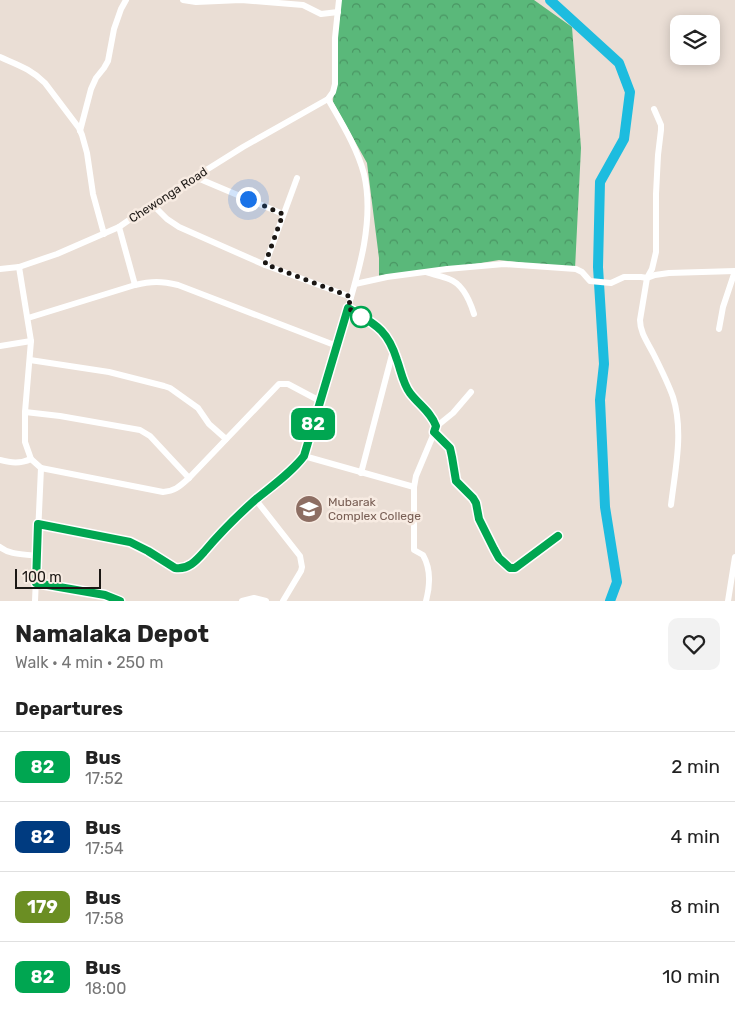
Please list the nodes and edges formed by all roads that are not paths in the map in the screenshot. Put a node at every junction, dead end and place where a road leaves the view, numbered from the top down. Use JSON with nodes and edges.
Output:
{"nodes":[{"id":1,"x":126,"y":0,"type":"edge"},
{"id":2,"x":183,"y":0,"type":"edge"},
{"id":3,"x":340,"y":0,"type":"edge"},
{"id":4,"x":338,"y":12,"type":"junction"},
{"id":5,"x":0,"y":56,"type":"edge"},
{"id":6,"x":328,"y":99,"type":"junction"},
{"id":7,"x":654,"y":109,"type":"dead end"},
{"id":8,"x":80,"y":130,"type":"junction"},
{"id":9,"x":195,"y":177,"type":"junction"},
{"id":10,"x":297,"y":178,"type":"dead end"},
{"id":11,"x":152,"y":204,"type":"junction"},
{"id":12,"x":283,"y":214,"type":"junction"},
{"id":13,"x":119,"y":227,"type":"junction"},
{"id":14,"x":104,"y":234,"type":"junction"},
{"id":15,"x":265,"y":264,"type":"junction"},
{"id":16,"x":19,"y":267,"type":"junction"},
{"id":17,"x":0,"y":269,"type":"edge"},
{"id":18,"x":735,"y":271,"type":"edge"},
{"id":19,"x":425,"y":272,"type":"junction"},
{"id":20,"x":648,"y":278,"type":"junction"},
{"id":21,"x":355,"y":284,"type":"junction"},
{"id":22,"x":135,"y":285,"type":"junction"},
{"id":23,"x":351,"y":297,"type":"junction"},
{"id":24,"x":348,"y":308,"type":"junction"},
{"id":25,"x":474,"y":314,"type":"dead end"},
{"id":26,"x":28,"y":318,"type":"junction"},
{"id":27,"x":719,"y":329,"type":"dead end"},
{"id":28,"x":31,"y":341,"type":"junction"},
{"id":29,"x":0,"y":346,"type":"edge"},
{"id":30,"x":337,"y":346,"type":"junction"},
{"id":31,"x":394,"y":349,"type":"junction"},
{"id":32,"x":30,"y":360,"type":"junction"},
{"id":33,"x":472,"y":392,"type":"dead end"},
{"id":34,"x":320,"y":401,"type":"junction"},
{"id":35,"x":25,"y":412,"type":"junction"},
{"id":36,"x":435,"y":429,"type":"junction"},
{"id":37,"x":226,"y":439,"type":"junction"},
{"id":38,"x":304,"y":456,"type":"junction"},
{"id":39,"x":31,"y":459,"type":"junction"},
{"id":40,"x":0,"y":460,"type":"edge"},
{"id":41,"x":41,"y":468,"type":"junction"},
{"id":42,"x":361,"y":473,"type":"junction"},
{"id":43,"x":188,"y":478,"type":"junction"},
{"id":44,"x":414,"y":488,"type":"junction"},
{"id":45,"x":256,"y":500,"type":"junction"},
{"id":46,"x":671,"y":505,"type":"dead end"},
{"id":47,"x":38,"y":524,"type":"junction"},
{"id":48,"x":558,"y":536,"type":"dead end"},
{"id":49,"x":0,"y":546,"type":"edge"},
{"id":50,"x":37,"y":556,"type":"junction"},
{"id":51,"x":735,"y":557,"type":"edge"},
{"id":52,"x":36,"y":583,"type":"junction"},
{"id":53,"x":95,"y":597,"type":"edge"},
{"id":54,"x":35,"y":601,"type":"edge"},
{"id":55,"x":120,"y":601,"type":"edge"},
{"id":56,"x":242,"y":601,"type":"edge"},
{"id":57,"x":266,"y":601,"type":"edge"},
{"id":58,"x":283,"y":601,"type":"edge"},
{"id":59,"x":426,"y":601,"type":"edge"},
{"id":60,"x":728,"y":601,"type":"edge"}],
"edges":[{"from":1,"to":8,"type":"street"},
{"from":2,"to":4,"type":"street"},
{"from":3,"to":4,"type":"street"},
{"from":4,"to":6,"type":"street"},
{"from":5,"to":8,"type":"street"},
{"from":6,"to":9,"type":"street","name":"Chewonga Road"},
{"from":6,"to":21,"type":"street"},
{"from":7,"to":20,"type":"street"},
{"from":8,"to":14,"type":"street"},
{"from":9,"to":11,"type":"street","name":"Chewonga Road"},
{"from":9,"to":12,"type":"street"},
{"from":10,"to":12,"type":"street"},
{"from":11,"to":13,"type":"street","name":"Chewonga Road"},
{"from":11,"to":15,"type":"street"},
{"from":12,"to":15,"type":"street"},
{"from":13,"to":14,"type":"street","name":"Chewonga Road"},
{"from":13,"to":22,"type":"street"},
{"from":14,"to":16,"type":"street","name":"Chewonga Road"},
{"from":15,"to":23,"type":"street"},
{"from":16,"to":17,"type":"street","name":"Chewonga Road"},
{"from":16,"to":26,"type":"street"},
{"from":18,"to":20,"type":"street"},
{"from":18,"to":27,"type":"street"},
{"from":19,"to":20,"type":"street"},
{"from":19,"to":21,"type":"street"},
{"from":19,"to":25,"type":"street"},
{"from":20,"to":46,"type":"street"},
{"from":21,"to":23,"type":"street"},
{"from":22,"to":26,"type":"street"},
{"from":22,"to":30,"type":"street"},
{"from":23,"to":24,"type":"street"},
{"from":24,"to":30,"type":"street"},
{"from":24,"to":31,"type":"street"},
{"from":26,"to":28,"type":"street"},
{"from":28,"to":29,"type":"street"},
{"from":28,"to":32,"type":"street"},
{"from":30,"to":34,"type":"street"},
{"from":31,"to":36,"type":"street"},
{"from":31,"to":42,"type":"street"},
{"from":32,"to":35,"type":"street"},
{"from":32,"to":37,"type":"street"},
{"from":33,"to":36,"type":"street"},
{"from":34,"to":37,"type":"street"},
{"from":34,"to":38,"type":"street"},
{"from":35,"to":39,"type":"street"},
{"from":35,"to":43,"type":"street"},
{"from":36,"to":44,"type":"street"},
{"from":36,"to":48,"type":"street"},
{"from":37,"to":43,"type":"street"},
{"from":38,"to":42,"type":"street"},
{"from":38,"to":45,"type":"street"},
{"from":39,"to":40,"type":"street"},
{"from":39,"to":41,"type":"street"},
{"from":41,"to":43,"type":"street"},
{"from":41,"to":47,"type":"street"},
{"from":42,"to":44,"type":"street"},
{"from":44,"to":59,"type":"street"},
{"from":45,"to":47,"type":"street"},
{"from":45,"to":58,"type":"street"},
{"from":47,"to":50,"type":"street"},
{"from":49,"to":50,"type":"street"},
{"from":50,"to":52,"type":"street"},
{"from":51,"to":60,"type":"street"},
{"from":52,"to":53,"type":"street"},
{"from":52,"to":54,"type":"street"},
{"from":53,"to":55,"type":"street"},
{"from":56,"to":57,"type":"street"}]}
